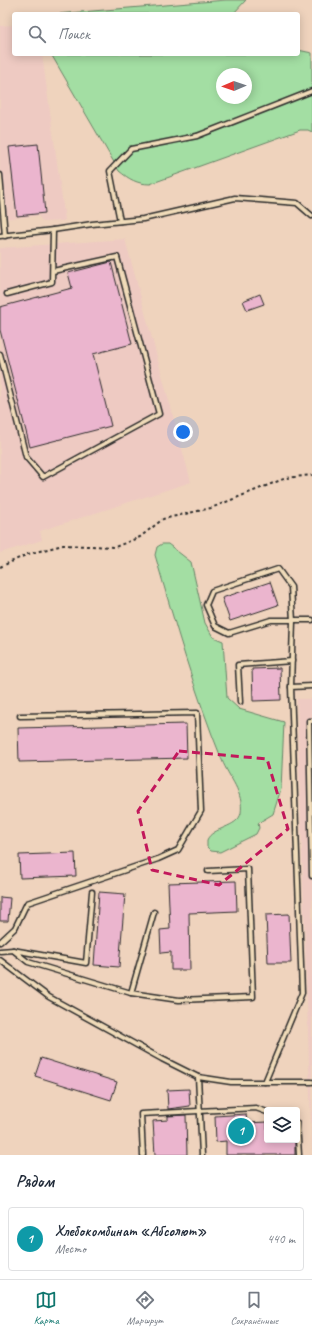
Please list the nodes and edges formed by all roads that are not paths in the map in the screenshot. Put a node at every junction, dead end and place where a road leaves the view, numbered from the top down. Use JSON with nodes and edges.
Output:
{"nodes":[{"id":1,"x":312,"y":91,"type":"edge"},
{"id":2,"x":0,"y":175,"type":"edge"},
{"id":3,"x":312,"y":216,"type":"edge"},
{"id":4,"x":120,"y":221,"type":"junction"},
{"id":5,"x":53,"y":230,"type":"junction"},
{"id":6,"x":0,"y":236,"type":"edge"},
{"id":7,"x":6,"y":236,"type":"junction"},
{"id":8,"x":53,"y":271,"type":"junction"},
{"id":9,"x":7,"y":294,"type":"dead end"},
{"id":10,"x":0,"y":354,"type":"edge"},
{"id":11,"x":312,"y":620,"type":"edge"},
{"id":12,"x":293,"y":621,"type":"junction"},
{"id":13,"x":292,"y":661,"type":"junction"},
{"id":14,"x":312,"y":686,"type":"edge"},
{"id":15,"x":291,"y":687,"type":"junction"},
{"id":16,"x":240,"y":702,"type":"dead end"},
{"id":17,"x":20,"y":716,"type":"dead end"},
{"id":18,"x":312,"y":721,"type":"edge"},
{"id":19,"x":311,"y":818,"type":"edge"},
{"id":20,"x":208,"y":871,"type":"dead end"},
{"id":21,"x":312,"y":876,"type":"edge"},
{"id":22,"x":92,"y":892,"type":"dead end"},
{"id":23,"x":154,"y":912,"type":"dead end"},
{"id":24,"x":0,"y":942,"type":"edge"},
{"id":25,"x":12,"y":950,"type":"junction"},
{"id":26,"x":0,"y":951,"type":"edge"},
{"id":27,"x":0,"y":960,"type":"edge"},
{"id":28,"x":131,"y":993,"type":"junction"},
{"id":29,"x":198,"y":1077,"type":"junction"},
{"id":30,"x":265,"y":1082,"type":"junction"},
{"id":31,"x":312,"y":1082,"type":"edge"},
{"id":32,"x":201,"y":1111,"type":"junction"},
{"id":33,"x":264,"y":1111,"type":"edge"},
{"id":34,"x":298,"y":1143,"type":"edge"},
{"id":35,"x":143,"y":1155,"type":"edge"},
{"id":36,"x":202,"y":1155,"type":"edge"},
{"id":37,"x":299,"y":1155,"type":"edge"}],
"edges":[{"from":1,"to":4,"type":"lane"},
{"from":2,"to":7,"type":"lane"},
{"from":3,"to":4,"type":"lane"},
{"from":4,"to":5,"type":"lane"},
{"from":5,"to":7,"type":"lane"},
{"from":5,"to":8,"type":"lane"},
{"from":6,"to":7,"type":"lane"},
{"from":8,"to":9,"type":"lane"},
{"from":8,"to":10,"type":"lane"},
{"from":11,"to":12,"type":"lane"},
{"from":12,"to":12,"type":"lane"},
{"from":12,"to":13,"type":"lane"},
{"from":13,"to":15,"type":"lane"},
{"from":13,"to":16,"type":"lane"},
{"from":14,"to":15,"type":"lane"},
{"from":15,"to":30,"type":"lane"},
{"from":17,"to":24,"type":"lane"},
{"from":18,"to":19,"type":"lane"},
{"from":19,"to":21,"type":"lane"},
{"from":20,"to":28,"type":"lane"},
{"from":22,"to":25,"type":"lane"},
{"from":23,"to":28,"type":"lane"},
{"from":25,"to":26,"type":"lane"},
{"from":25,"to":28,"type":"lane"},
{"from":27,"to":29,"type":"lane"},
{"from":29,"to":30,"type":"lane"},
{"from":29,"to":32,"type":"lane"},
{"from":30,"to":31,"type":"lane"},
{"from":32,"to":33,"type":"lane"},
{"from":32,"to":35,"type":"lane"},
{"from":32,"to":36,"type":"lane"},
{"from":34,"to":37,"type":"lane"}]}
